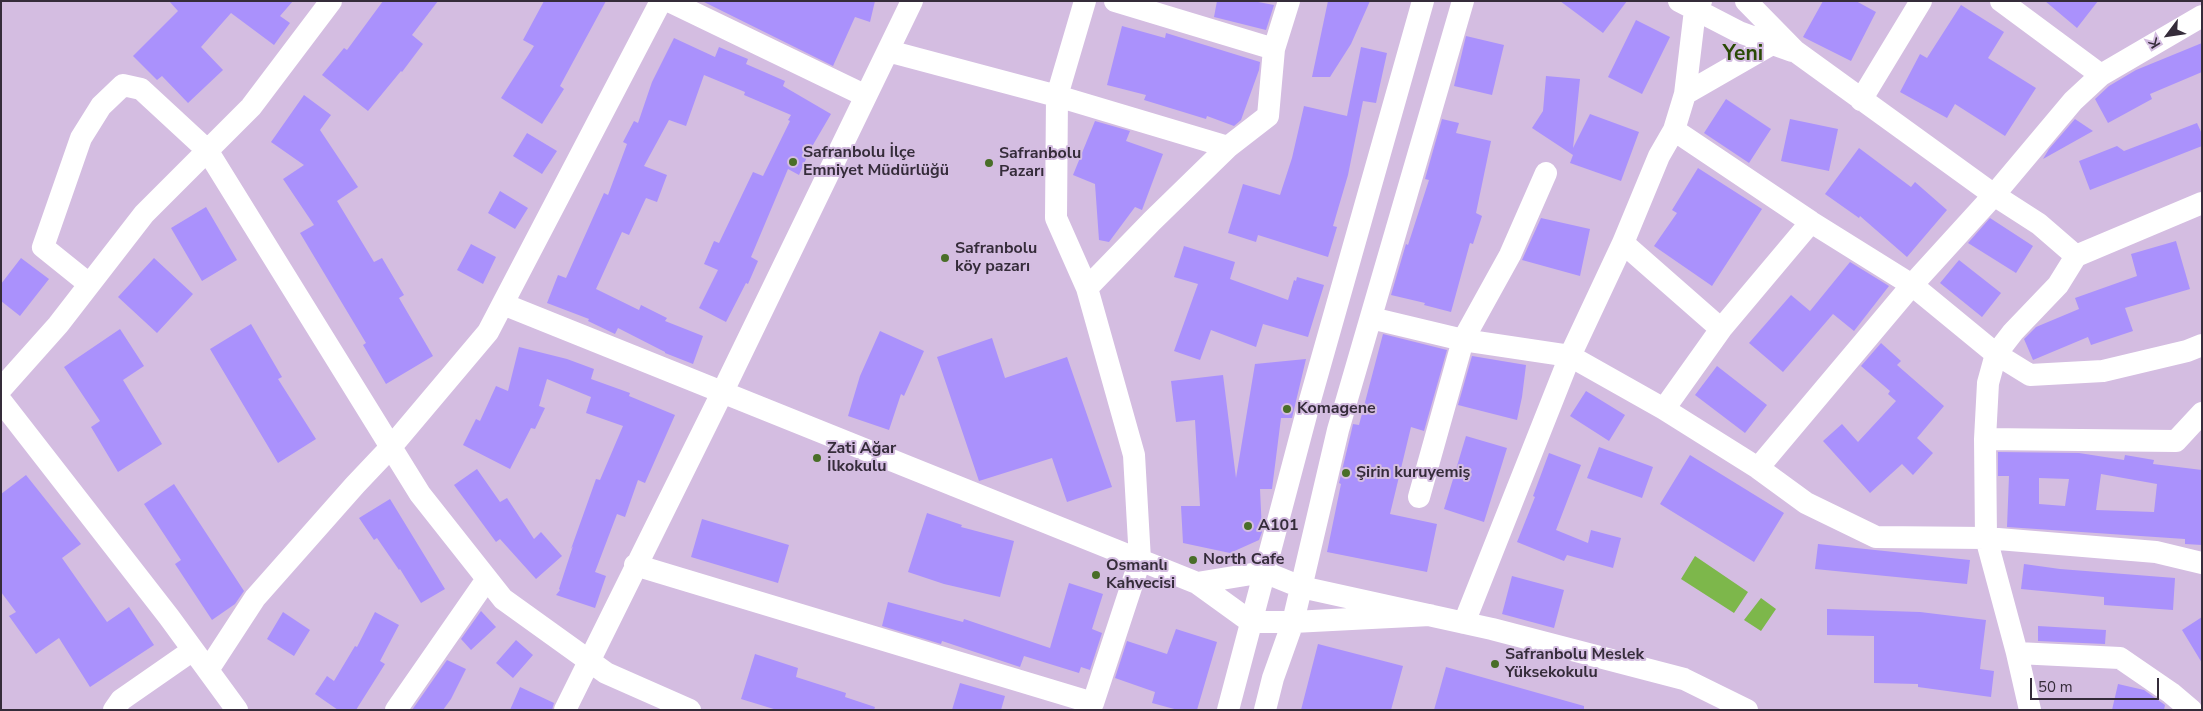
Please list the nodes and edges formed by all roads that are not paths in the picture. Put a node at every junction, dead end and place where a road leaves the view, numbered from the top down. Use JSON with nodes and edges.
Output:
{"nodes":[{"id":1,"x":331,"y":1,"type":"edge"},
{"id":2,"x":661,"y":1,"type":"edge"},
{"id":3,"x":669,"y":1,"type":"edge"},
{"id":4,"x":912,"y":1,"type":"edge"},
{"id":5,"x":1085,"y":1,"type":"edge"},
{"id":6,"x":1115,"y":1,"type":"edge"},
{"id":7,"x":1289,"y":1,"type":"edge"},
{"id":8,"x":1423,"y":1,"type":"edge"},
{"id":9,"x":1464,"y":1,"type":"edge"},
{"id":10,"x":1746,"y":1,"type":"edge"},
{"id":11,"x":1921,"y":1,"type":"edge"},
{"id":12,"x":2001,"y":1,"type":"edge"},
{"id":13,"x":1691,"y":4,"type":"edge"},
{"id":14,"x":2202,"y":16,"type":"edge"},
{"id":15,"x":1772,"y":44,"type":"junction"},
{"id":16,"x":1274,"y":49,"type":"junction"},
{"id":17,"x":888,"y":51,"type":"junction"},
{"id":18,"x":1796,"y":52,"type":"junction"},
{"id":19,"x":2101,"y":75,"type":"junction"},
{"id":20,"x":1685,"y":94,"type":"junction"},
{"id":21,"x":866,"y":96,"type":"junction"},
{"id":22,"x":1057,"y":96,"type":"junction"},
{"id":23,"x":1862,"y":100,"type":"junction"},
{"id":24,"x":1674,"y":130,"type":"junction"},
{"id":25,"x":1228,"y":146,"type":"junction"},
{"id":26,"x":208,"y":150,"type":"junction"},
{"id":27,"x":1546,"y":172,"type":"dead end"},
{"id":28,"x":1994,"y":195,"type":"junction"},
{"id":29,"x":2202,"y":203,"type":"edge"},
{"id":30,"x":1811,"y":222,"type":"junction"},
{"id":31,"x":1623,"y":243,"type":"junction"},
{"id":32,"x":2076,"y":256,"type":"junction"},
{"id":33,"x":89,"y":284,"type":"junction"},
{"id":34,"x":1912,"y":285,"type":"junction"},
{"id":35,"x":1087,"y":288,"type":"junction"},
{"id":36,"x":503,"y":304,"type":"junction"},
{"id":37,"x":1371,"y":318,"type":"junction"},
{"id":38,"x":1721,"y":329,"type":"junction"},
{"id":39,"x":1463,"y":340,"type":"junction"},
{"id":40,"x":2202,"y":345,"type":"edge"},
{"id":41,"x":1996,"y":354,"type":"junction"},
{"id":42,"x":1570,"y":356,"type":"junction"},
{"id":43,"x":1,"y":389,"type":"edge"},
{"id":44,"x":723,"y":392,"type":"junction"},
{"id":45,"x":1,"y":401,"type":"edge"},
{"id":46,"x":1664,"y":409,"type":"junction"},
{"id":47,"x":2202,"y":413,"type":"edge"},
{"id":48,"x":1985,"y":439,"type":"junction"},
{"id":49,"x":391,"y":447,"type":"junction"},
{"id":50,"x":1758,"y":468,"type":"junction"},
{"id":51,"x":1419,"y":496,"type":"dead end"},
{"id":52,"x":1986,"y":538,"type":"junction"},
{"id":53,"x":1140,"y":560,"type":"junction"},
{"id":54,"x":2202,"y":563,"type":"edge"},
{"id":55,"x":636,"y":565,"type":"junction"},
{"id":56,"x":1264,"y":572,"type":"junction"},
{"id":57,"x":487,"y":579,"type":"junction"},
{"id":58,"x":1196,"y":583,"type":"junction"},
{"id":59,"x":1301,"y":586,"type":"junction"},
{"id":60,"x":1430,"y":615,"type":"junction"},
{"id":61,"x":1251,"y":622,"type":"junction"},
{"id":62,"x":1293,"y":622,"type":"junction"},
{"id":63,"x":1464,"y":623,"type":"junction"},
{"id":64,"x":193,"y":650,"type":"junction"},
{"id":65,"x":2017,"y":653,"type":"junction"},
{"id":66,"x":588,"y":660,"type":"junction"},
{"id":67,"x":208,"y":670,"type":"junction"},
{"id":68,"x":114,"y":710,"type":"edge"},
{"id":69,"x":237,"y":710,"type":"edge"},
{"id":70,"x":396,"y":710,"type":"edge"},
{"id":71,"x":565,"y":710,"type":"edge"},
{"id":72,"x":690,"y":710,"type":"edge"},
{"id":73,"x":1228,"y":710,"type":"edge"},
{"id":74,"x":1265,"y":710,"type":"edge"},
{"id":75,"x":1747,"y":710,"type":"edge"},
{"id":76,"x":2030,"y":710,"type":"edge"},
{"id":77,"x":2191,"y":710,"type":"edge"}],
"edges":[{"from":1,"to":26,"type":"street"},
{"from":2,"to":36,"type":"street"},
{"from":3,"to":21,"type":"street"},
{"from":4,"to":17,"type":"street"},
{"from":5,"to":22,"type":"street"},
{"from":6,"to":16,"type":"street"},
{"from":7,"to":16,"type":"street"},
{"from":8,"to":56,"type":"street"},
{"from":9,"to":37,"type":"street"},
{"from":10,"to":18,"type":"street"},
{"from":11,"to":23,"type":"street"},
{"from":12,"to":19,"type":"street"},
{"from":13,"to":15,"type":"street"},
{"from":13,"to":20,"type":"street"},
{"from":14,"to":19,"type":"street"},
{"from":15,"to":18,"type":"street"},
{"from":15,"to":20,"type":"street"},
{"from":16,"to":25,"type":"street"},
{"from":17,"to":21,"type":"street"},
{"from":17,"to":22,"type":"street"},
{"from":18,"to":23,"type":"street"},
{"from":19,"to":28,"type":"street"},
{"from":20,"to":24,"type":"street"},
{"from":21,"to":44,"type":"street"},
{"from":22,"to":25,"type":"street"},
{"from":22,"to":35,"type":"street"},
{"from":23,"to":28,"type":"street"},
{"from":24,"to":30,"type":"street"},
{"from":24,"to":31,"type":"street"},
{"from":25,"to":35,"type":"street"},
{"from":26,"to":33,"type":"street"},
{"from":26,"to":33,"type":"street"},
{"from":26,"to":49,"type":"street"},
{"from":27,"to":39,"type":"street"},
{"from":28,"to":32,"type":"street"},
{"from":28,"to":34,"type":"street"},
{"from":29,"to":32,"type":"street"},
{"from":30,"to":34,"type":"street"},
{"from":30,"to":38,"type":"street"},
{"from":31,"to":38,"type":"street"},
{"from":31,"to":42,"type":"street"},
{"from":32,"to":41,"type":"street"},
{"from":33,"to":43,"type":"street"},
{"from":34,"to":41,"type":"street"},
{"from":34,"to":50,"type":"street"},
{"from":35,"to":53,"type":"street"},
{"from":36,"to":44,"type":"street"},
{"from":36,"to":49,"type":"street"},
{"from":37,"to":39,"type":"street"},
{"from":37,"to":59,"type":"street"},
{"from":38,"to":46,"type":"street"},
{"from":39,"to":42,"type":"street"},
{"from":39,"to":51,"type":"street"},
{"from":40,"to":41,"type":"street"},
{"from":41,"to":48,"type":"street"},
{"from":42,"to":46,"type":"street"},
{"from":42,"to":63,"type":"street"},
{"from":44,"to":53,"type":"street"},
{"from":44,"to":55,"type":"street"},
{"from":45,"to":64,"type":"street"},
{"from":46,"to":50,"type":"street"},
{"from":47,"to":48,"type":"street"},
{"from":48,"to":52,"type":"street"},
{"from":49,"to":57,"type":"street"},
{"from":49,"to":67,"type":"street"},
{"from":50,"to":52,"type":"street"},
{"from":52,"to":54,"type":"street"},
{"from":52,"to":65,"type":"street"},
{"from":53,"to":55,"type":"street"},
{"from":53,"to":58,"type":"street"},
{"from":55,"to":66,"type":"street"},
{"from":56,"to":58,"type":"street"},
{"from":56,"to":59,"type":"street"},
{"from":56,"to":61,"type":"street"},
{"from":57,"to":66,"type":"street"},
{"from":57,"to":70,"type":"street"},
{"from":58,"to":61,"type":"street"},
{"from":59,"to":60,"type":"street"},
{"from":59,"to":62,"type":"street"},
{"from":60,"to":62,"type":"street"},
{"from":60,"to":63,"type":"street"},
{"from":61,"to":62,"type":"street"},
{"from":61,"to":73,"type":"street"},
{"from":62,"to":74,"type":"street"},
{"from":63,"to":75,"type":"street"},
{"from":64,"to":67,"type":"street"},
{"from":64,"to":68,"type":"street"},
{"from":65,"to":76,"type":"street"},
{"from":65,"to":77,"type":"street"},
{"from":66,"to":71,"type":"street"},
{"from":66,"to":72,"type":"street"},
{"from":67,"to":69,"type":"street"}]}
